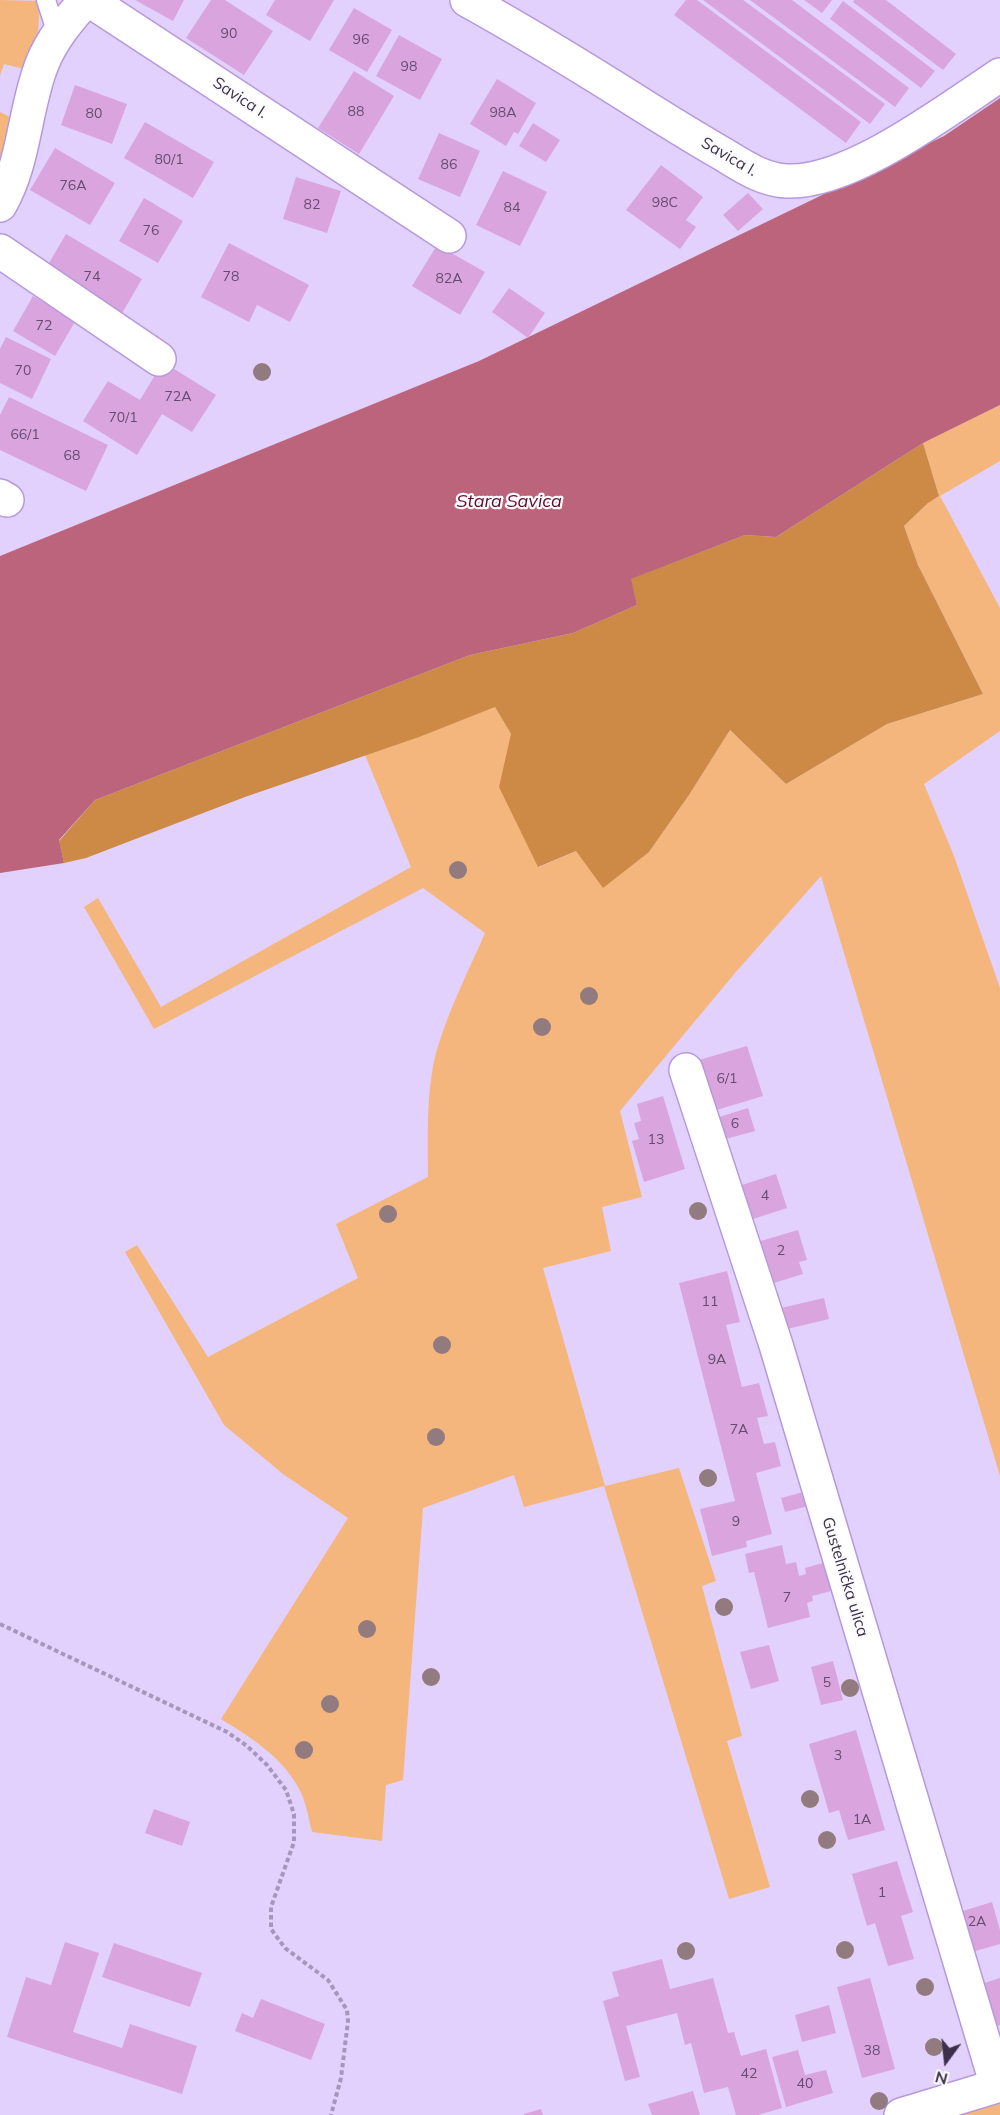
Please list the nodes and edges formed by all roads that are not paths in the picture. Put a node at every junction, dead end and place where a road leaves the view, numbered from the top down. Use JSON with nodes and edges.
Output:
{"nodes":[{"id":1,"x":46,"y":0,"type":"edge"},
{"id":2,"x":87,"y":0,"type":"edge"},
{"id":3,"x":467,"y":0,"type":"edge"},
{"id":4,"x":57,"y":34,"type":"junction"},
{"id":5,"x":1000,"y":75,"type":"edge"},
{"id":6,"x":0,"y":205,"type":"edge"},
{"id":7,"x":449,"y":236,"type":"dead end"},
{"id":8,"x":0,"y":252,"type":"edge"},
{"id":9,"x":159,"y":359,"type":"dead end"},
{"id":10,"x":686,"y":1070,"type":"dead end"},
{"id":11,"x":999,"y":2086,"type":"edge"},
{"id":12,"x":901,"y":2115,"type":"edge"}],
"edges":[{"from":1,"to":4,"type":"lane"},
{"from":2,"to":4,"type":"street","name":"Savica I."},
{"from":2,"to":7,"type":"street","name":"Savica I."},
{"from":3,"to":5,"type":"street","name":"Savica I."},
{"from":4,"to":6,"type":"street","name":"Savica I."},
{"from":8,"to":9,"type":"street"},
{"from":10,"to":11,"type":"street","name":"Gustelnička ulica"},
{"from":11,"to":12,"type":"street"}]}
